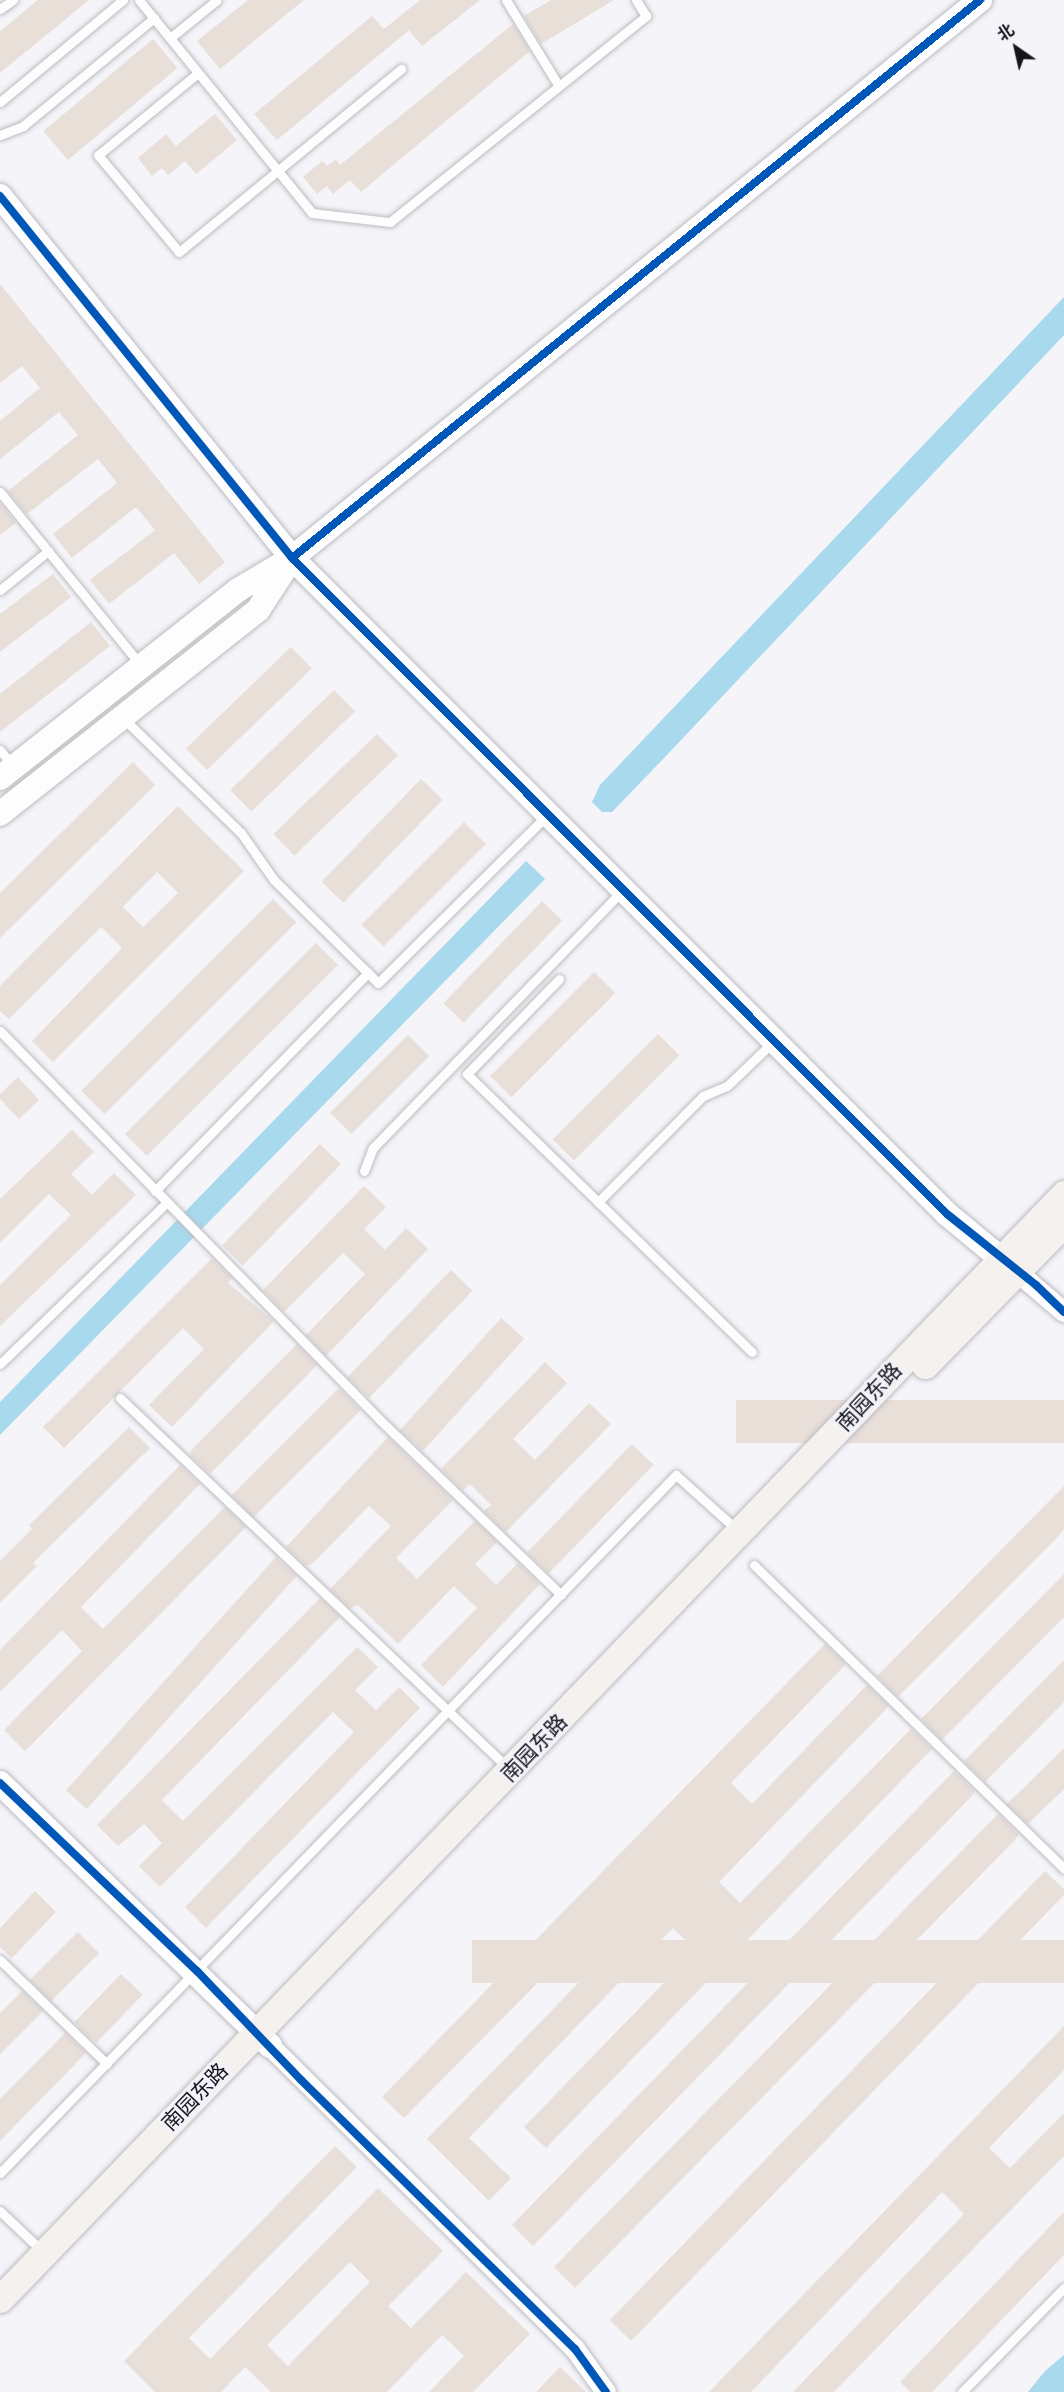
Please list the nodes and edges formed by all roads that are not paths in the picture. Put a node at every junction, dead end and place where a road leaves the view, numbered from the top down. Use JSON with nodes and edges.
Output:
{"nodes":[{"id":1,"x":13,"y":0,"type":"edge"},
{"id":2,"x":123,"y":0,"type":"edge"},
{"id":3,"x":139,"y":0,"type":"edge"},
{"id":4,"x":218,"y":0,"type":"edge"},
{"id":5,"x":506,"y":0,"type":"edge"},
{"id":6,"x":636,"y":0,"type":"edge"},
{"id":7,"x":980,"y":0,"type":"edge"},
{"id":8,"x":0,"y":9,"type":"edge"},
{"id":9,"x":154,"y":18,"type":"junction"},
{"id":10,"x":170,"y":38,"type":"junction"},
{"id":11,"x":401,"y":69,"type":"dead end"},
{"id":12,"x":198,"y":73,"type":"junction"},
{"id":13,"x":559,"y":86,"type":"junction"},
{"id":14,"x":0,"y":102,"type":"edge"},
{"id":15,"x":0,"y":135,"type":"edge"},
{"id":16,"x":278,"y":171,"type":"junction"},
{"id":17,"x":0,"y":196,"type":"edge"},
{"id":18,"x":0,"y":492,"type":"edge"},
{"id":19,"x":48,"y":551,"type":"junction"},
{"id":20,"x":292,"y":558,"type":"junction"},
{"id":21,"x":0,"y":590,"type":"edge"},
{"id":22,"x":142,"y":666,"type":"junction"},
{"id":23,"x":122,"y":717,"type":"junction"},
{"id":24,"x":5,"y":765,"type":"edge"},
{"id":25,"x":0,"y":814,"type":"edge"},
{"id":26,"x":548,"y":814,"type":"junction"},
{"id":27,"x":623,"y":890,"type":"junction"},
{"id":28,"x":368,"y":973,"type":"junction"},
{"id":29,"x":559,"y":979,"type":"dead end"},
{"id":30,"x":0,"y":1031,"type":"edge"},
{"id":31,"x":774,"y":1041,"type":"junction"},
{"id":32,"x":364,"y":1171,"type":"dead end"},
{"id":33,"x":155,"y":1191,"type":"junction"},
{"id":34,"x":1064,"y":1194,"type":"edge"},
{"id":35,"x":598,"y":1202,"type":"junction"},
{"id":36,"x":166,"y":1203,"type":"junction"},
{"id":37,"x":1064,"y":1223,"type":"edge"},
{"id":38,"x":1008,"y":1265,"type":"junction"},
{"id":39,"x":1064,"y":1312,"type":"edge"},
{"id":40,"x":752,"y":1352,"type":"dead end"},
{"id":41,"x":0,"y":1364,"type":"edge"},
{"id":42,"x":120,"y":1398,"type":"dead end"},
{"id":43,"x":740,"y":1533,"type":"junction"},
{"id":44,"x":754,"y":1566,"type":"dead end"},
{"id":45,"x":561,"y":1595,"type":"junction"},
{"id":46,"x":447,"y":1711,"type":"junction"},
{"id":47,"x":511,"y":1771,"type":"junction"},
{"id":48,"x":0,"y":1783,"type":"edge"},
{"id":49,"x":1064,"y":1869,"type":"edge"},
{"id":50,"x":0,"y":1960,"type":"edge"},
{"id":51,"x":197,"y":1971,"type":"junction"},
{"id":52,"x":263,"y":2039,"type":"junction"},
{"id":53,"x":106,"y":2064,"type":"junction"},
{"id":54,"x":0,"y":2172,"type":"edge"},
{"id":55,"x":0,"y":2211,"type":"edge"},
{"id":56,"x":45,"y":2254,"type":"junction"},
{"id":57,"x":1064,"y":2288,"type":"edge"},
{"id":58,"x":0,"y":2299,"type":"edge"},
{"id":59,"x":0,"y":2322,"type":"edge"},
{"id":60,"x":606,"y":2392,"type":"edge"},
{"id":61,"x":962,"y":2392,"type":"edge"}],
"edges":[{"from":1,"to":8,"type":"lane"},
{"from":2,"to":14,"type":"lane"},
{"from":3,"to":9,"type":"lane"},
{"from":4,"to":10,"type":"lane"},
{"from":5,"to":13,"type":"lane"},
{"from":6,"to":13,"type":"lane"},
{"from":7,"to":20,"type":"street"},
{"from":9,"to":10,"type":"lane"},
{"from":9,"to":15,"type":"lane"},
{"from":10,"to":12,"type":"lane"},
{"from":11,"to":16,"type":"lane"},
{"from":12,"to":16,"type":"lane"},
{"from":12,"to":16,"type":"lane"},
{"from":13,"to":16,"type":"lane"},
{"from":17,"to":20,"type":"street"},
{"from":18,"to":19,"type":"lane"},
{"from":19,"to":21,"type":"lane"},
{"from":19,"to":22,"type":"lane"},
{"from":20,"to":22,"type":"street"},
{"from":20,"to":23,"type":"street"},
{"from":20,"to":26,"type":"street"},
{"from":22,"to":24,"type":"street"},
{"from":23,"to":25,"type":"street"},
{"from":23,"to":28,"type":"lane"},
{"from":26,"to":27,"type":"street"},
{"from":26,"to":28,"type":"lane"},
{"from":27,"to":31,"type":"street"},
{"from":27,"to":32,"type":"lane"},
{"from":28,"to":33,"type":"lane"},
{"from":29,"to":35,"type":"lane"},
{"from":30,"to":33,"type":"lane"},
{"from":31,"to":35,"type":"lane"},
{"from":31,"to":38,"type":"street"},
{"from":33,"to":36,"type":"lane"},
{"from":34,"to":38,"type":"main road","name":"南园东路"},
{"from":35,"to":40,"type":"lane"},
{"from":36,"to":41,"type":"lane"},
{"from":36,"to":45,"type":"lane"},
{"from":37,"to":38,"type":"main road","name":"南园东路"},
{"from":38,"to":39,"type":"street"},
{"from":38,"to":43,"type":"main road","name":"南园东路"},
{"from":38,"to":52,"type":"main road","name":"南园东路"},
{"from":42,"to":46,"type":"lane"},
{"from":43,"to":45,"type":"lane"},
{"from":43,"to":47,"type":"main road","name":"南园东路"},
{"from":44,"to":49,"type":"lane"},
{"from":45,"to":46,"type":"lane"},
{"from":46,"to":47,"type":"lane"},
{"from":46,"to":51,"type":"lane"},
{"from":47,"to":52,"type":"main road","name":"南园东路"},
{"from":48,"to":51,"type":"street"},
{"from":50,"to":53,"type":"lane"},
{"from":51,"to":52,"type":"street"},
{"from":51,"to":53,"type":"lane"},
{"from":52,"to":56,"type":"main road","name":"南园东路"},
{"from":52,"to":59,"type":"main road","name":"南园东路"},
{"from":52,"to":60,"type":"street"},
{"from":53,"to":54,"type":"lane"},
{"from":55,"to":56,"type":"lane"},
{"from":56,"to":58,"type":"main road","name":"南园东路"},
{"from":57,"to":61,"type":"lane"}]}
